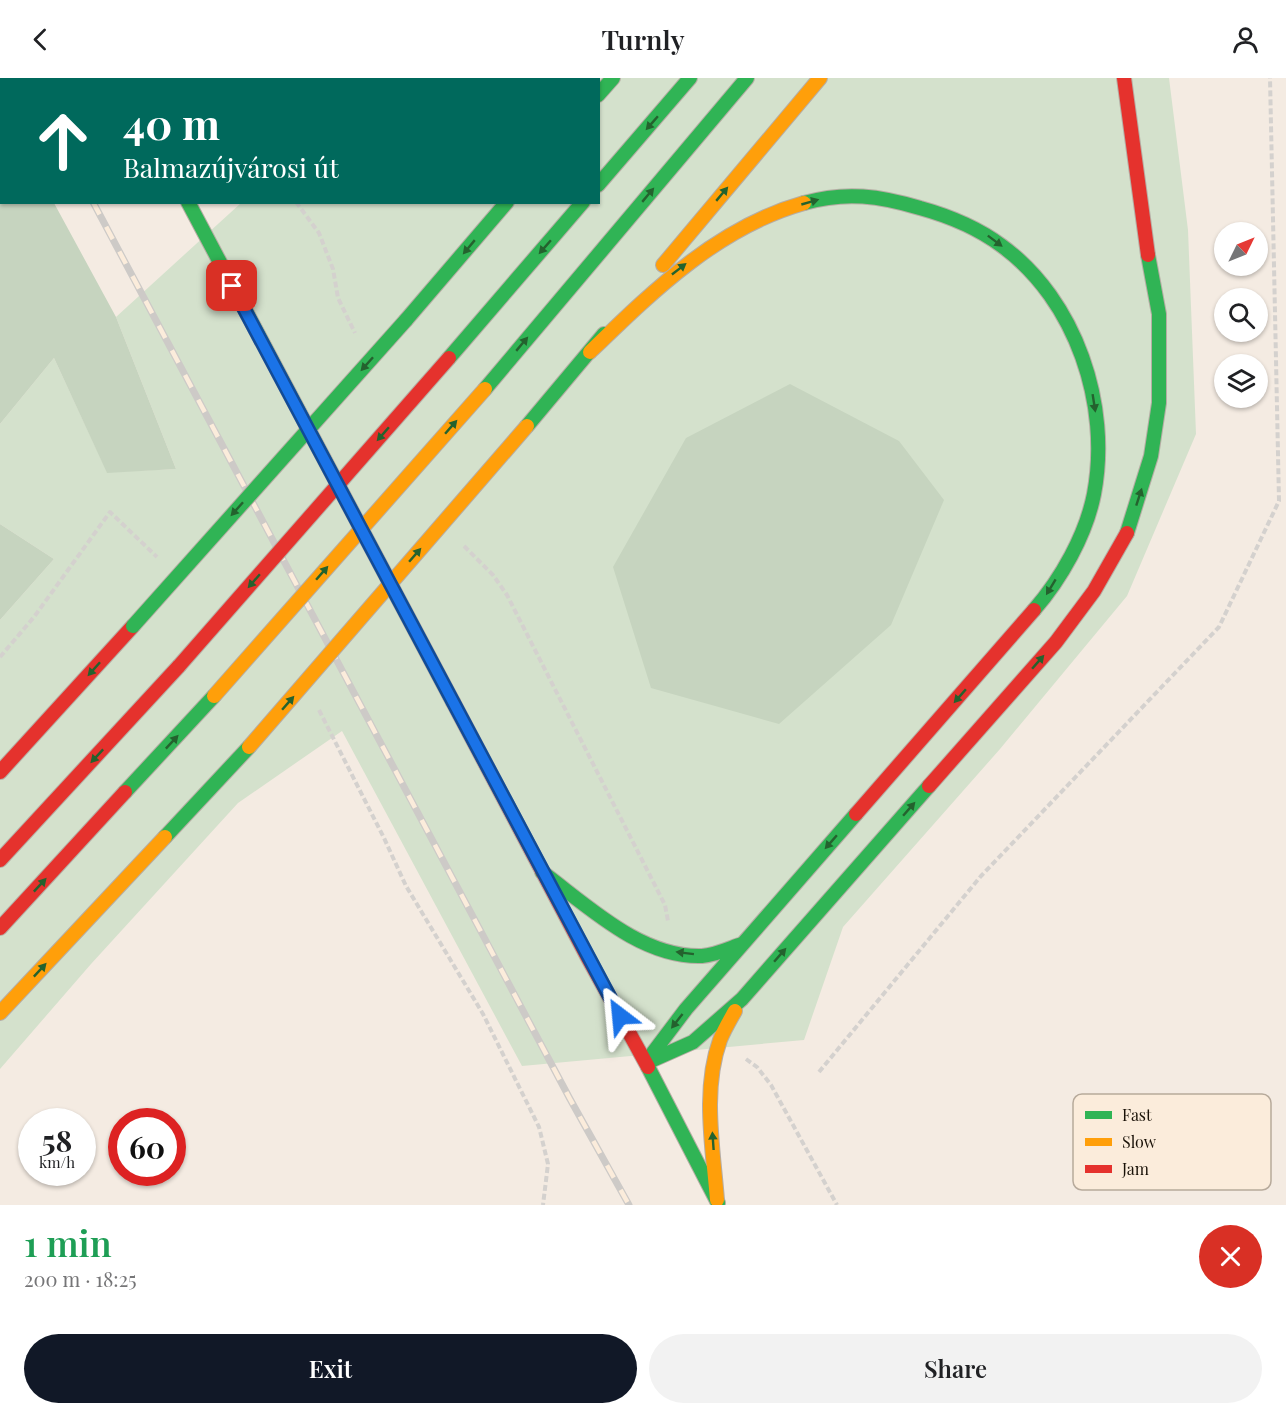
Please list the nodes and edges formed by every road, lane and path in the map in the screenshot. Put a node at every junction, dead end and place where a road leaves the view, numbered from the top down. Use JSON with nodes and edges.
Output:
{"nodes":[{"id":1,"x":613,"y":78,"type":"edge"},
{"id":2,"x":690,"y":78,"type":"edge"},
{"id":3,"x":747,"y":78,"type":"edge"},
{"id":4,"x":820,"y":78,"type":"edge"},
{"id":5,"x":1124,"y":78,"type":"edge"},
{"id":6,"x":1270,"y":78,"type":"edge"},
{"id":7,"x":600,"y":93,"type":"edge"},
{"id":8,"x":600,"y":183,"type":"edge"},
{"id":9,"x":189,"y":204,"type":"edge"},
{"id":10,"x":298,"y":204,"type":"edge"},
{"id":11,"x":505,"y":204,"type":"edge"},
{"id":12,"x":581,"y":204,"type":"edge"},
{"id":13,"x":358,"y":340,"type":"dead end"},
{"id":14,"x":590,"y":352,"type":"junction"},
{"id":15,"x":457,"y":538,"type":"dead end"},
{"id":16,"x":320,"y":711,"type":"dead end"},
{"id":17,"x":0,"y":772,"type":"edge"},
{"id":18,"x":0,"y":861,"type":"edge"},
{"id":19,"x":542,"y":872,"type":"junction"},
{"id":20,"x":0,"y":927,"type":"edge"},
{"id":21,"x":742,"y":944,"type":"junction"},
{"id":22,"x":665,"y":951,"type":"junction"},
{"id":23,"x":742,"y":999,"type":"junction"},
{"id":24,"x":0,"y":1013,"type":"edge"},
{"id":25,"x":721,"y":1038,"type":"junction"},
{"id":26,"x":646,"y":1062,"type":"junction"},
{"id":27,"x":819,"y":1072,"type":"dead end"},
{"id":28,"x":718,"y":1202,"type":"edge"},
{"id":29,"x":543,"y":1205,"type":"edge"},
{"id":30,"x":837,"y":1205,"type":"edge"}],
"edges":[{"from":1,"to":7,"type":"main road"},
{"from":2,"to":8,"type":"main road","one_way":true},
{"from":20,"to":3,"type":"main road","one_way":true,"bridge":true},
{"from":14,"to":4,"type":"main road","one_way":true},
{"from":23,"to":5,"type":"main road","one_way":true},
{"from":6,"to":27,"type":"path"},
{"from":9,"to":19,"type":"main road"},
{"from":10,"to":13,"type":"path"},
{"from":11,"to":17,"type":"main road","one_way":true,"bridge":true},
{"from":12,"to":18,"type":"main road","one_way":true,"bridge":true},
{"from":14,"to":21,"type":"main road","one_way":true},
{"from":24,"to":14,"type":"main road","one_way":true,"bridge":true},
{"from":15,"to":22,"type":"path"},
{"from":16,"to":29,"type":"path"},
{"from":19,"to":22,"type":"main road"},
{"from":19,"to":26,"type":"main road"},
{"from":21,"to":22,"type":"main road","one_way":true},
{"from":21,"to":26,"type":"main road","one_way":true},
{"from":23,"to":25,"type":"main road"},
{"from":23,"to":26,"type":"main road"},
{"from":28,"to":25,"type":"main road","one_way":true},
{"from":25,"to":30,"type":"path"},
{"from":26,"to":28,"type":"main road"}]}
